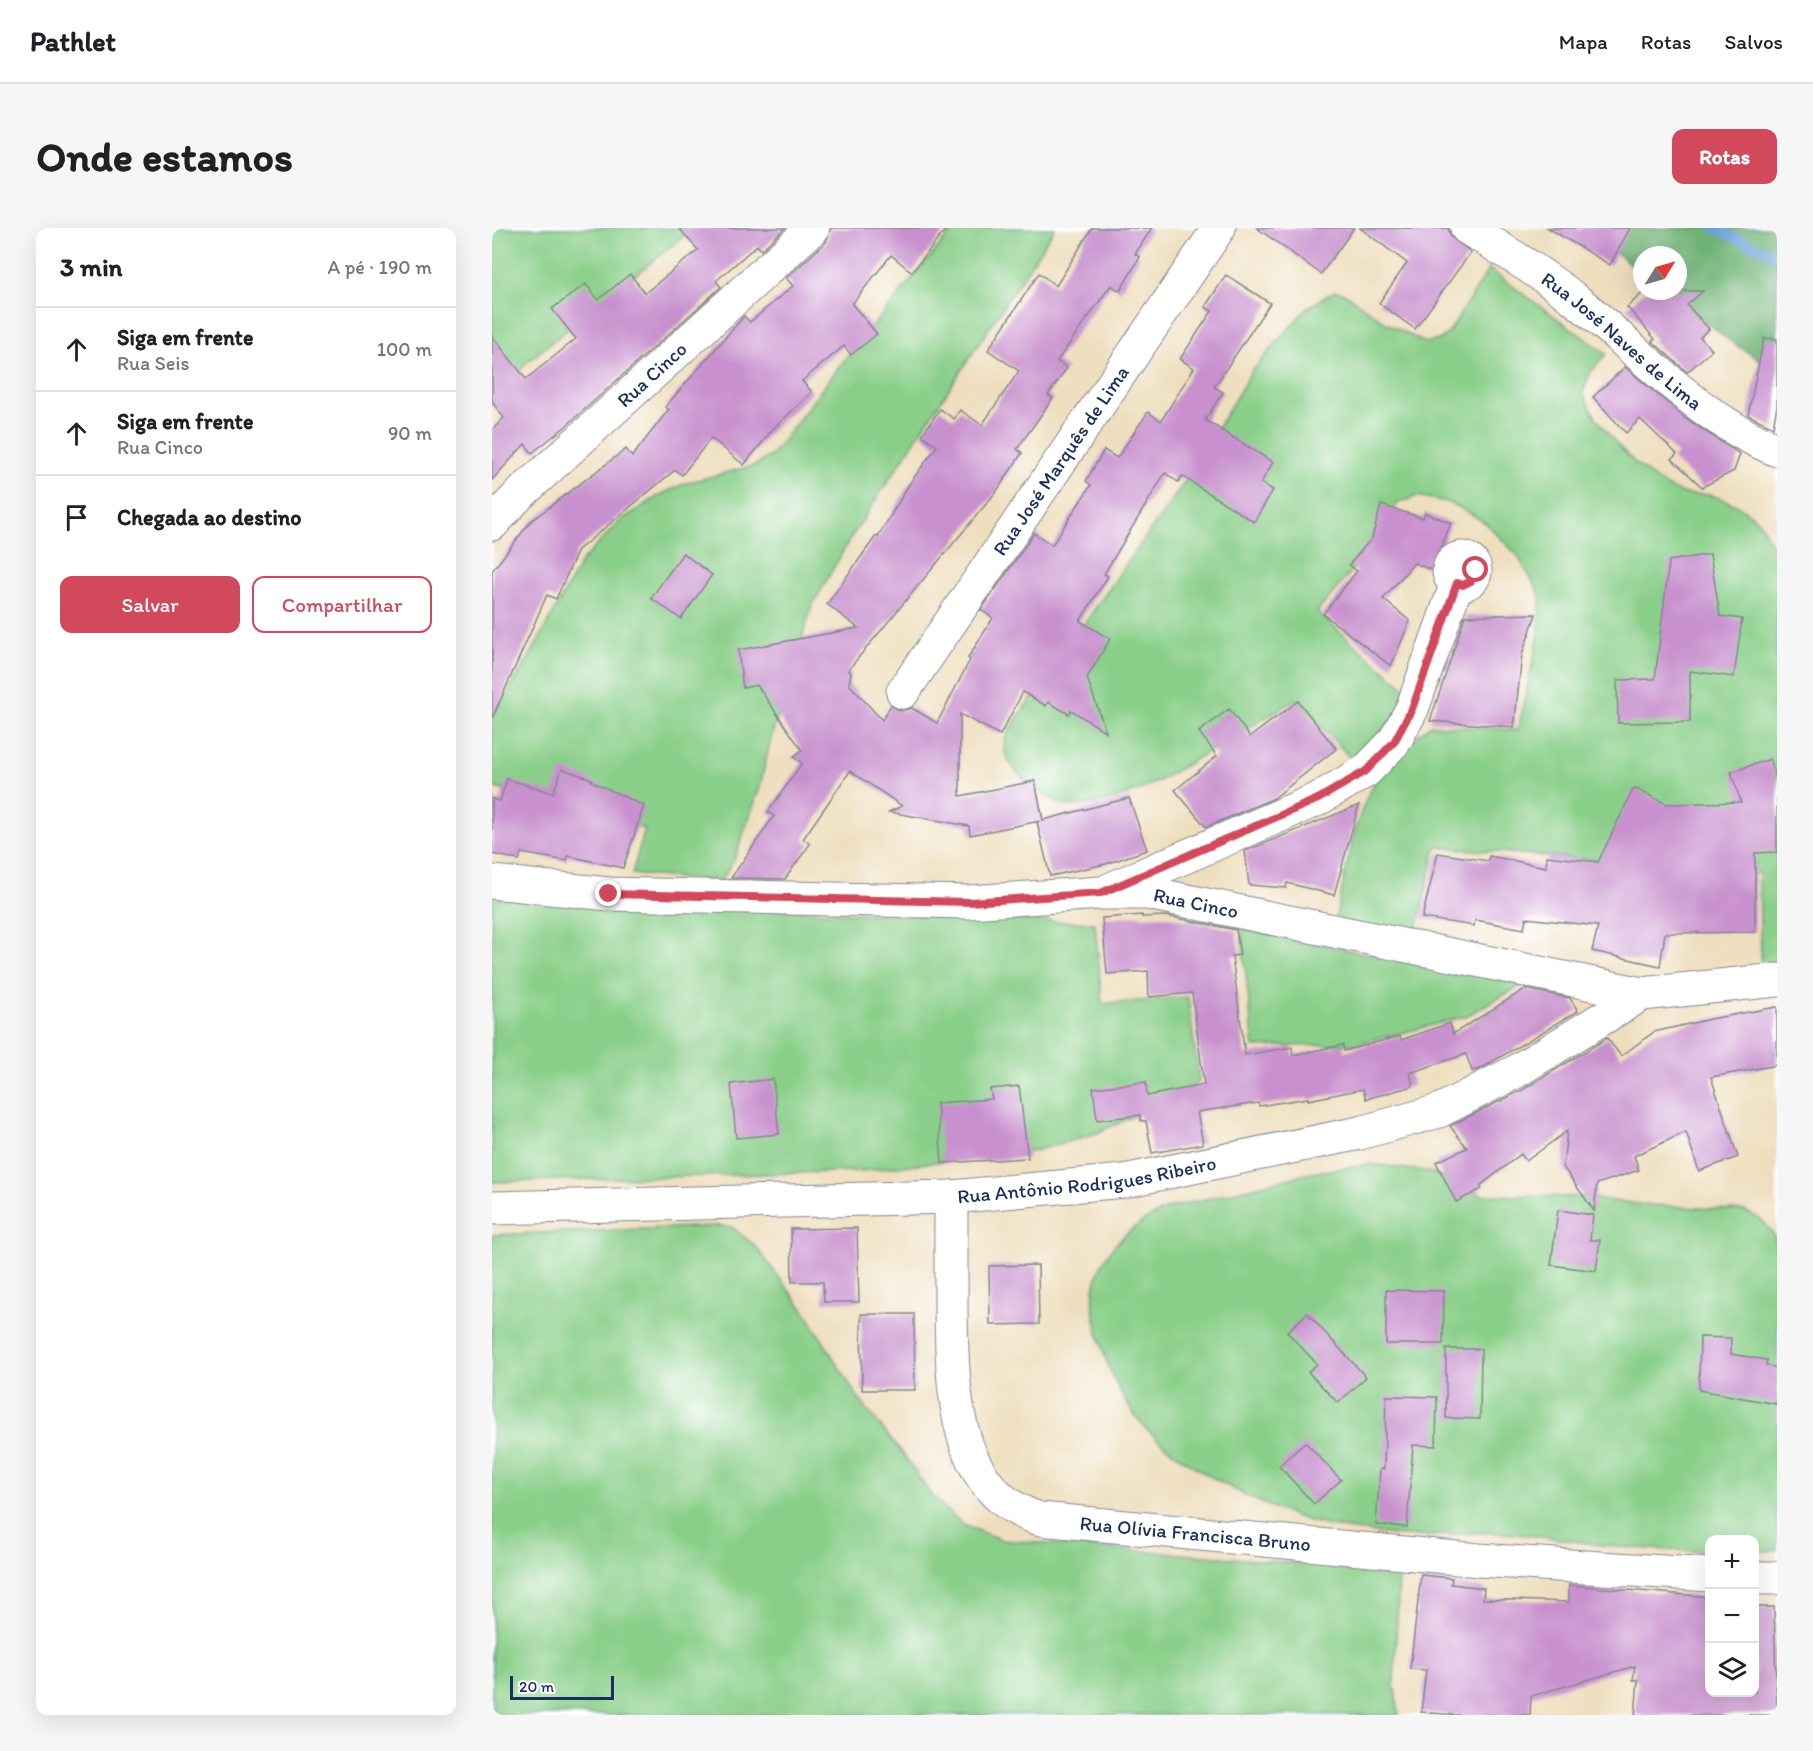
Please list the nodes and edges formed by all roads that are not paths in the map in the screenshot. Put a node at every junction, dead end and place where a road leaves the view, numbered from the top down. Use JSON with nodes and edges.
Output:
{"nodes":[{"id":1,"x":813,"y":228,"type":"edge"},
{"id":2,"x":1219,"y":228,"type":"edge"},
{"id":3,"x":1467,"y":228,"type":"edge"},
{"id":4,"x":1777,"y":450,"type":"edge"},
{"id":5,"x":492,"y":524,"type":"edge"},
{"id":6,"x":1457,"y":583,"type":"dead end"},
{"id":7,"x":903,"y":692,"type":"dead end"},
{"id":8,"x":492,"y":882,"type":"edge"},
{"id":9,"x":1101,"y":893,"type":"junction"},
{"id":10,"x":1777,"y":981,"type":"edge"},
{"id":11,"x":1642,"y":994,"type":"junction"},
{"id":12,"x":951,"y":1197,"type":"junction"},
{"id":13,"x":492,"y":1208,"type":"edge"},
{"id":14,"x":1705,"y":1575,"type":"edge"},
{"id":15,"x":1759,"y":1578,"type":"edge"},
{"id":16,"x":1777,"y":1578,"type":"edge"}],
"edges":[{"from":1,"to":5,"type":"street","name":"Rua Cinco"},
{"from":2,"to":7,"type":"street","name":"Rua José Marquês de Lima"},
{"from":3,"to":4,"type":"street","name":"Rua José Naves de Lima"},
{"from":6,"to":9,"type":"street"},
{"from":8,"to":9,"type":"street","name":"Rua Cinco"},
{"from":9,"to":11,"type":"street","name":"Rua Cinco"},
{"from":10,"to":11,"type":"street"},
{"from":11,"to":12,"type":"street","name":"Rua Antônio Rodrigues Ribeiro"},
{"from":12,"to":13,"type":"street","name":"Rua Antônio Rodrigues Ribeiro"},
{"from":12,"to":14,"type":"street","name":"Rua Olívia Francisca Bruno"},
{"from":15,"to":16,"type":"street"}]}
